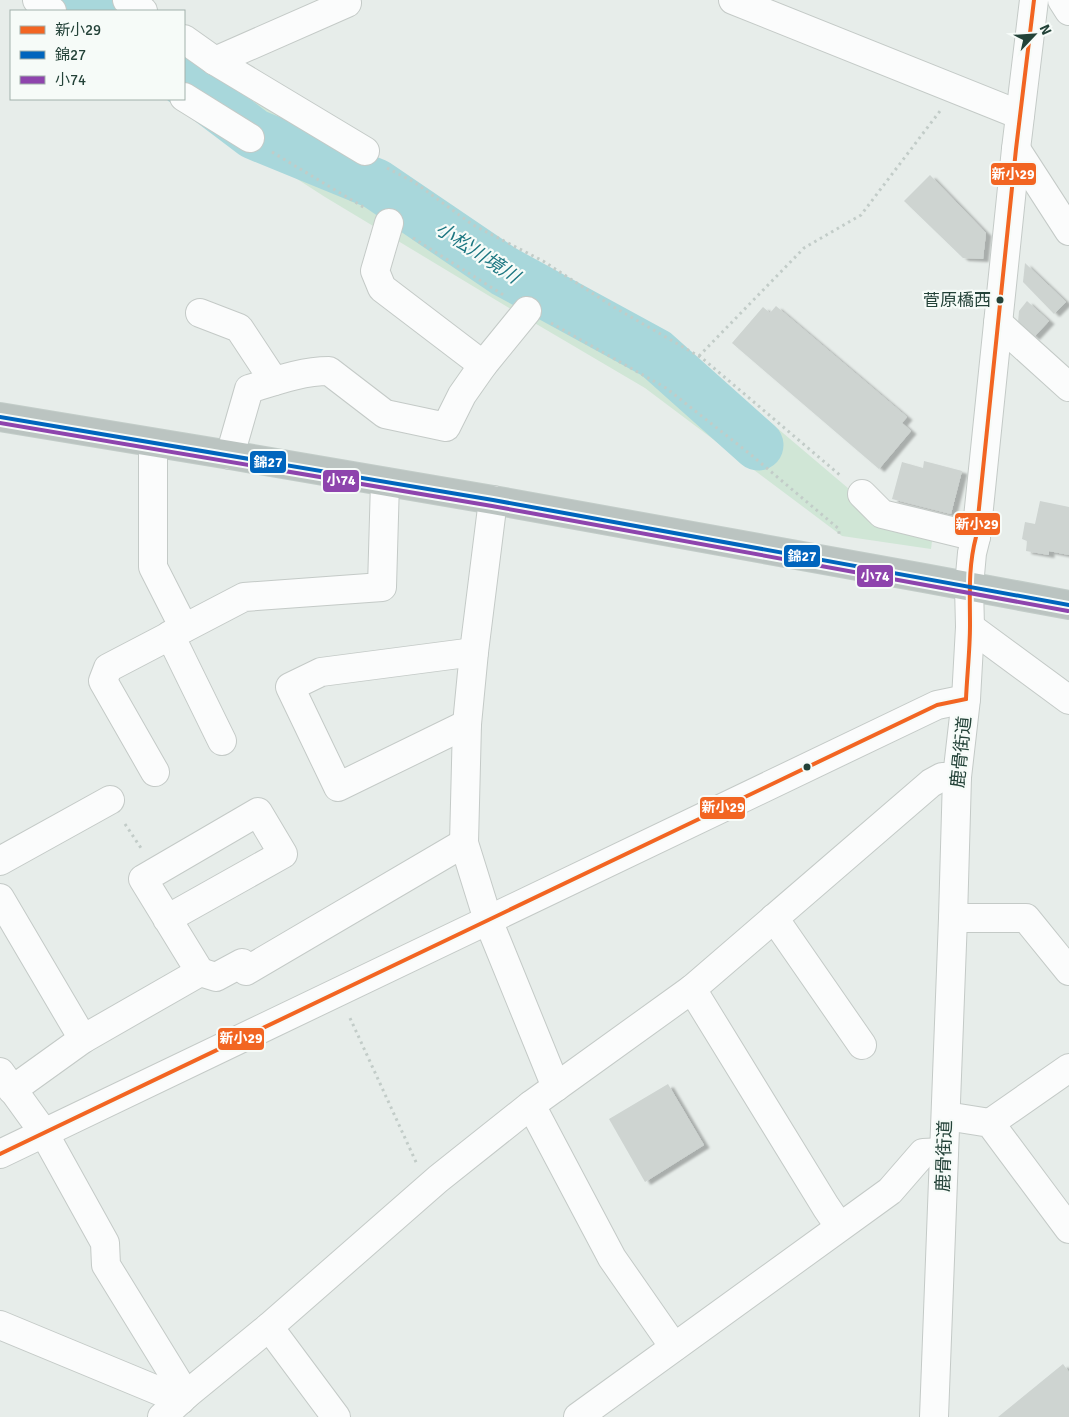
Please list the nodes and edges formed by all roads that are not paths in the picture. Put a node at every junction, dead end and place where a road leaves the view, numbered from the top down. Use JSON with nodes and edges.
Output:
{"nodes":[{"id":1,"x":37,"y":0,"type":"edge"},
{"id":2,"x":346,"y":0,"type":"edge"},
{"id":3,"x":733,"y":0,"type":"edge"},
{"id":4,"x":1034,"y":0,"type":"edge"},
{"id":5,"x":1062,"y":0,"type":"edge"},
{"id":6,"x":51,"y":10,"type":"edge"},
{"id":7,"x":1069,"y":10,"type":"edge"},
{"id":8,"x":185,"y":40,"type":"edge"},
{"id":9,"x":215,"y":61,"type":"junction"},
{"id":10,"x":185,"y":98,"type":"edge"},
{"id":11,"x":1020,"y":115,"type":"junction"},
{"id":12,"x":250,"y":138,"type":"road end"},
{"id":13,"x":1016,"y":149,"type":"junction"},
{"id":14,"x":365,"y":151,"type":"road end"},
{"id":15,"x":390,"y":223,"type":"road end"},
{"id":16,"x":1069,"y":231,"type":"edge"},
{"id":17,"x":528,"y":310,"type":"road end"},
{"id":18,"x":200,"y":312,"type":"dead end"},
{"id":19,"x":998,"y":323,"type":"junction"},
{"id":20,"x":483,"y":365,"type":"junction"},
{"id":21,"x":274,"y":381,"type":"junction"},
{"id":22,"x":1069,"y":387,"type":"edge"},
{"id":23,"x":0,"y":417,"type":"edge"},
{"id":24,"x":153,"y":443,"type":"junction"},
{"id":25,"x":230,"y":454,"type":"junction"},
{"id":26,"x":384,"y":482,"type":"junction"},
{"id":27,"x":862,"y":494,"type":"road end"},
{"id":28,"x":493,"y":500,"type":"junction"},
{"id":29,"x":976,"y":537,"type":"junction"},
{"id":30,"x":969,"y":586,"type":"junction"},
{"id":31,"x":1069,"y":606,"type":"edge"},
{"id":32,"x":970,"y":627,"type":"junction"},
{"id":33,"x":177,"y":631,"type":"junction"},
{"id":34,"x":474,"y":652,"type":"junction"},
{"id":35,"x":966,"y":700,"type":"junction"},
{"id":36,"x":1069,"y":700,"type":"edge"},
{"id":37,"x":467,"y":724,"type":"junction"},
{"id":38,"x":222,"y":740,"type":"dead end"},
{"id":39,"x":155,"y":772,"type":"dead end"},
{"id":40,"x":956,"y":777,"type":"junction"},
{"id":41,"x":110,"y":800,"type":"road end"},
{"id":42,"x":464,"y":843,"type":"junction"},
{"id":43,"x":0,"y":861,"type":"edge"},
{"id":44,"x":0,"y":898,"type":"edge"},
{"id":45,"x":774,"y":918,"type":"junction"},
{"id":46,"x":953,"y":918,"type":"junction"},
{"id":47,"x":168,"y":919,"type":"junction"},
{"id":48,"x":488,"y":920,"type":"junction"},
{"id":49,"x":1069,"y":971,"type":"edge"},
{"id":50,"x":200,"y":972,"type":"junction"},
{"id":51,"x":692,"y":989,"type":"junction"},
{"id":52,"x":83,"y":1039,"type":"junction"},
{"id":53,"x":862,"y":1045,"type":"dead end"},
{"id":54,"x":1069,"y":1068,"type":"edge"},
{"id":55,"x":6,"y":1081,"type":"edge"},
{"id":56,"x":556,"y":1086,"type":"junction"},
{"id":57,"x":531,"y":1104,"type":"junction"},
{"id":58,"x":946,"y":1116,"type":"junction"},
{"id":59,"x":990,"y":1122,"type":"junction"},
{"id":60,"x":44,"y":1132,"type":"junction"},
{"id":61,"x":944,"y":1152,"type":"junction"},
{"id":62,"x":0,"y":1154,"type":"edge"},
{"id":63,"x":839,"y":1226,"type":"junction"},
{"id":64,"x":1069,"y":1229,"type":"edge"},
{"id":65,"x":0,"y":1326,"type":"edge"},
{"id":66,"x":269,"y":1327,"type":"junction"},
{"id":67,"x":674,"y":1347,"type":"junction"},
{"id":68,"x":176,"y":1404,"type":"edge"},
{"id":69,"x":336,"y":1417,"type":"edge"},
{"id":70,"x":578,"y":1417,"type":"edge"},
{"id":71,"x":934,"y":1417,"type":"edge"}],
"edges":[{"from":1,"to":6,"type":"street"},
{"from":2,"to":9,"type":"street"},
{"from":3,"to":11,"type":"street"},
{"from":4,"to":11,"type":"street","name":"鹿骨街道"},
{"from":5,"to":7,"type":"street"},
{"from":8,"to":9,"type":"street"},
{"from":9,"to":14,"type":"street"},
{"from":10,"to":12,"type":"street"},
{"from":11,"to":13,"type":"street","name":"鹿骨街道"},
{"from":13,"to":16,"type":"street"},
{"from":13,"to":19,"type":"street","name":"鹿骨街道"},
{"from":15,"to":20,"type":"street"},
{"from":17,"to":20,"type":"street"},
{"from":18,"to":21,"type":"street"},
{"from":19,"to":22,"type":"street"},
{"from":19,"to":29,"type":"street","name":"鹿骨街道"},
{"from":20,"to":21,"type":"street"},
{"from":21,"to":25,"type":"street"},
{"from":23,"to":24,"type":"highway"},
{"from":24,"to":25,"type":"highway"},
{"from":24,"to":33,"type":"street"},
{"from":25,"to":26,"type":"highway"},
{"from":26,"to":28,"type":"highway"},
{"from":26,"to":33,"type":"street"},
{"from":27,"to":29,"type":"street"},
{"from":28,"to":30,"type":"highway"},
{"from":28,"to":34,"type":"street"},
{"from":29,"to":30,"type":"street","name":"鹿骨街道"},
{"from":30,"to":31,"type":"highway"},
{"from":30,"to":32,"type":"street","name":"鹿骨街道"},
{"from":32,"to":35,"type":"street","name":"鹿骨街道"},
{"from":32,"to":36,"type":"street"},
{"from":33,"to":38,"type":"street"},
{"from":33,"to":39,"type":"street"},
{"from":34,"to":37,"type":"street"},
{"from":34,"to":37,"type":"street"},
{"from":35,"to":40,"type":"street","name":"鹿骨街道"},
{"from":35,"to":48,"type":"street"},
{"from":37,"to":42,"type":"street"},
{"from":40,"to":45,"type":"street"},
{"from":40,"to":46,"type":"street","name":"鹿骨街道"},
{"from":41,"to":43,"type":"street"},
{"from":42,"to":48,"type":"street"},
{"from":42,"to":50,"type":"street"},
{"from":44,"to":52,"type":"street"},
{"from":45,"to":51,"type":"street"},
{"from":45,"to":53,"type":"street"},
{"from":46,"to":49,"type":"street"},
{"from":46,"to":58,"type":"street","name":"鹿骨街道"},
{"from":47,"to":47,"type":"street"},
{"from":47,"to":50,"type":"street"},
{"from":48,"to":56,"type":"street"},
{"from":48,"to":60,"type":"street"},
{"from":50,"to":52,"type":"street"},
{"from":51,"to":56,"type":"street"},
{"from":51,"to":63,"type":"street"},
{"from":52,"to":55,"type":"street"},
{"from":54,"to":59,"type":"street"},
{"from":55,"to":60,"type":"street"},
{"from":56,"to":57,"type":"street"},
{"from":57,"to":66,"type":"street"},
{"from":57,"to":67,"type":"street"},
{"from":58,"to":59,"type":"street"},
{"from":58,"to":61,"type":"street","name":"鹿骨街道"},
{"from":59,"to":64,"type":"street"},
{"from":60,"to":62,"type":"street"},
{"from":60,"to":68,"type":"street"},
{"from":61,"to":63,"type":"street"},
{"from":61,"to":71,"type":"street","name":"鹿骨街道"},
{"from":63,"to":67,"type":"street"},
{"from":65,"to":68,"type":"street"},
{"from":66,"to":68,"type":"street"},
{"from":66,"to":69,"type":"street"},
{"from":67,"to":70,"type":"street"}]}
